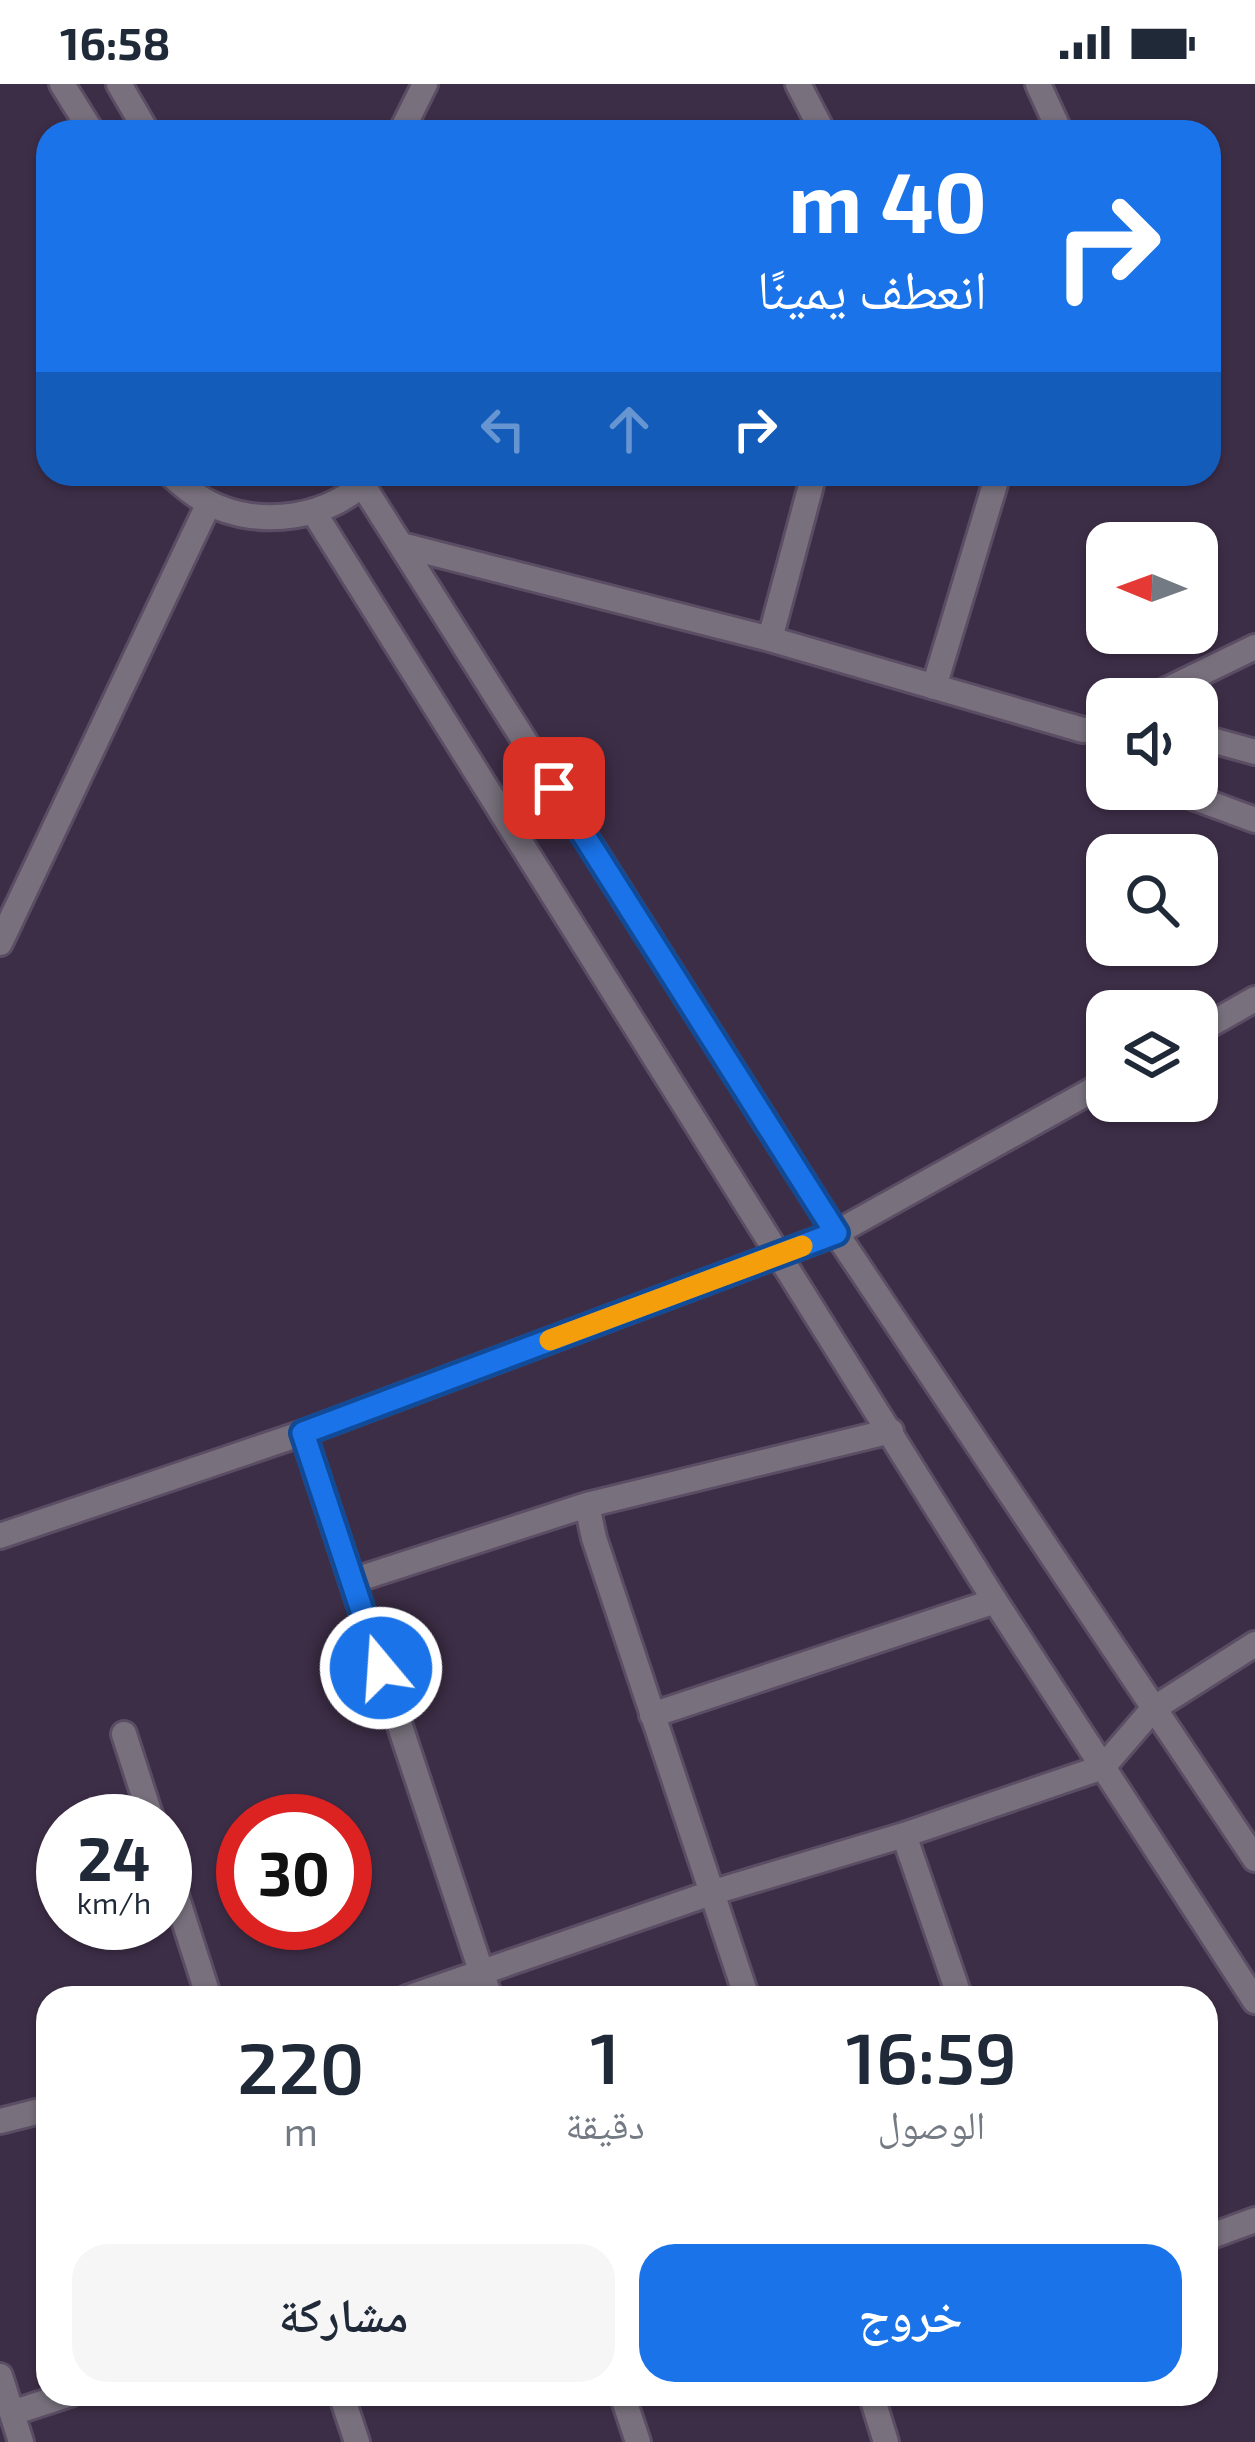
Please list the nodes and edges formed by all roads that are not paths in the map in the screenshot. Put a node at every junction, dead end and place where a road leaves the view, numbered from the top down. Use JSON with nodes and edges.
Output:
{"nodes":[{"id":1,"x":62,"y":84,"type":"edge"},
{"id":2,"x":119,"y":84,"type":"edge"},
{"id":3,"x":425,"y":84,"type":"edge"},
{"id":4,"x":798,"y":84,"type":"edge"},
{"id":5,"x":1038,"y":84,"type":"edge"},
{"id":6,"x":84,"y":120,"type":"edge"},
{"id":7,"x":140,"y":120,"type":"edge"},
{"id":8,"x":407,"y":120,"type":"edge"},
{"id":9,"x":817,"y":120,"type":"edge"},
{"id":10,"x":1054,"y":120,"type":"edge"},
{"id":11,"x":186,"y":486,"type":"edge"},
{"id":12,"x":358,"y":486,"type":"edge"},
{"id":13,"x":371,"y":486,"type":"edge"},
{"id":14,"x":811,"y":486,"type":"edge"},
{"id":15,"x":994,"y":486,"type":"edge"},
{"id":16,"x":209,"y":503,"type":"junction"},
{"id":17,"x":313,"y":511,"type":"junction"},
{"id":18,"x":401,"y":545,"type":"junction"},
{"id":19,"x":770,"y":639,"type":"junction"},
{"id":20,"x":1255,"y":647,"type":"edge"},
{"id":21,"x":1191,"y":678,"type":"edge"},
{"id":22,"x":934,"y":687,"type":"junction"},
{"id":23,"x":1086,"y":727,"type":"edge"},
{"id":24,"x":1218,"y":742,"type":"edge"},
{"id":25,"x":1255,"y":752,"type":"edge"},
{"id":26,"x":1218,"y":806,"type":"edge"},
{"id":27,"x":1255,"y":820,"type":"edge"},
{"id":28,"x":0,"y":943,"type":"edge"},
{"id":29,"x":1255,"y":999,"type":"edge"},
{"id":30,"x":1218,"y":1020,"type":"edge"},
{"id":31,"x":1086,"y":1094,"type":"edge"},
{"id":32,"x":836,"y":1233,"type":"junction"},
{"id":33,"x":779,"y":1254,"type":"junction"},
{"id":34,"x":891,"y":1432,"type":"junction"},
{"id":35,"x":303,"y":1433,"type":"junction"},
{"id":36,"x":587,"y":1505,"type":"junction"},
{"id":37,"x":0,"y":1536,"type":"edge"},
{"id":38,"x":352,"y":1581,"type":"junction"},
{"id":39,"x":994,"y":1600,"type":"junction"},
{"id":40,"x":1255,"y":1644,"type":"edge"},
{"id":41,"x":1154,"y":1709,"type":"junction"},
{"id":42,"x":652,"y":1715,"type":"junction"},
{"id":43,"x":124,"y":1734,"type":"dead end"},
{"id":44,"x":1103,"y":1767,"type":"junction"},
{"id":45,"x":143,"y":1794,"type":"edge"},
{"id":46,"x":904,"y":1835,"type":"junction"},
{"id":47,"x":1255,"y":1859,"type":"edge"},
{"id":48,"x":714,"y":1892,"type":"junction"},
{"id":49,"x":192,"y":1945,"type":"edge"},
{"id":50,"x":482,"y":1972,"type":"junction"},
{"id":51,"x":205,"y":1986,"type":"edge"},
{"id":52,"x":442,"y":1986,"type":"edge"},
{"id":53,"x":486,"y":1986,"type":"edge"},
{"id":54,"x":743,"y":1986,"type":"edge"},
{"id":55,"x":956,"y":1986,"type":"edge"},
{"id":56,"x":1255,"y":2001,"type":"edge"},
{"id":57,"x":36,"y":2112,"type":"edge"},
{"id":58,"x":0,"y":2121,"type":"edge"},
{"id":59,"x":1255,"y":2220,"type":"edge"},
{"id":60,"x":1218,"y":2234,"type":"edge"},
{"id":61,"x":0,"y":2376,"type":"edge"},
{"id":62,"x":36,"y":2405,"type":"edge"},
{"id":63,"x":344,"y":2406,"type":"edge"},
{"id":64,"x":626,"y":2406,"type":"edge"},
{"id":65,"x":875,"y":2406,"type":"edge"},
{"id":66,"x":12,"y":2413,"type":"junction"},
{"id":67,"x":21,"y":2442,"type":"edge"},
{"id":68,"x":356,"y":2442,"type":"edge"},
{"id":69,"x":638,"y":2442,"type":"edge"},
{"id":70,"x":886,"y":2442,"type":"edge"}],
"edges":[{"from":1,"to":6,"type":"street"},
{"from":2,"to":7,"type":"street"},
{"from":3,"to":8,"type":"street"},
{"from":4,"to":9,"type":"street"},
{"from":5,"to":10,"type":"street"},
{"from":11,"to":16,"type":"street"},
{"from":12,"to":17,"type":"street"},
{"from":13,"to":18,"type":"street"},
{"from":14,"to":19,"type":"street"},
{"from":15,"to":22,"type":"street"},
{"from":16,"to":17,"type":"street"},
{"from":16,"to":28,"type":"street"},
{"from":17,"to":33,"type":"street"},
{"from":18,"to":19,"type":"street"},
{"from":18,"to":32,"type":"street"},
{"from":19,"to":22,"type":"street"},
{"from":20,"to":21,"type":"street"},
{"from":22,"to":23,"type":"street"},
{"from":24,"to":25,"type":"street"},
{"from":26,"to":27,"type":"street"},
{"from":29,"to":30,"type":"street"},
{"from":31,"to":32,"type":"street"},
{"from":32,"to":33,"type":"street"},
{"from":32,"to":41,"type":"street"},
{"from":33,"to":34,"type":"street"},
{"from":33,"to":35,"type":"street"},
{"from":34,"to":36,"type":"street"},
{"from":34,"to":39,"type":"street"},
{"from":35,"to":37,"type":"street"},
{"from":35,"to":38,"type":"street"},
{"from":36,"to":38,"type":"street"},
{"from":36,"to":42,"type":"street"},
{"from":38,"to":50,"type":"street"},
{"from":39,"to":42,"type":"street"},
{"from":39,"to":44,"type":"street"},
{"from":40,"to":41,"type":"street"},
{"from":41,"to":44,"type":"street"},
{"from":41,"to":47,"type":"street"},
{"from":42,"to":48,"type":"street"},
{"from":43,"to":45,"type":"street"},
{"from":44,"to":46,"type":"street"},
{"from":44,"to":56,"type":"street"},
{"from":46,"to":48,"type":"street"},
{"from":46,"to":55,"type":"street"},
{"from":48,"to":50,"type":"street"},
{"from":48,"to":54,"type":"street"},
{"from":49,"to":51,"type":"street"},
{"from":50,"to":52,"type":"street"},
{"from":50,"to":53,"type":"street"},
{"from":57,"to":58,"type":"street"},
{"from":59,"to":60,"type":"street"},
{"from":61,"to":66,"type":"street"},
{"from":62,"to":66,"type":"street"},
{"from":63,"to":68,"type":"street"},
{"from":64,"to":69,"type":"street"},
{"from":65,"to":70,"type":"street"},
{"from":66,"to":67,"type":"street"}]}
